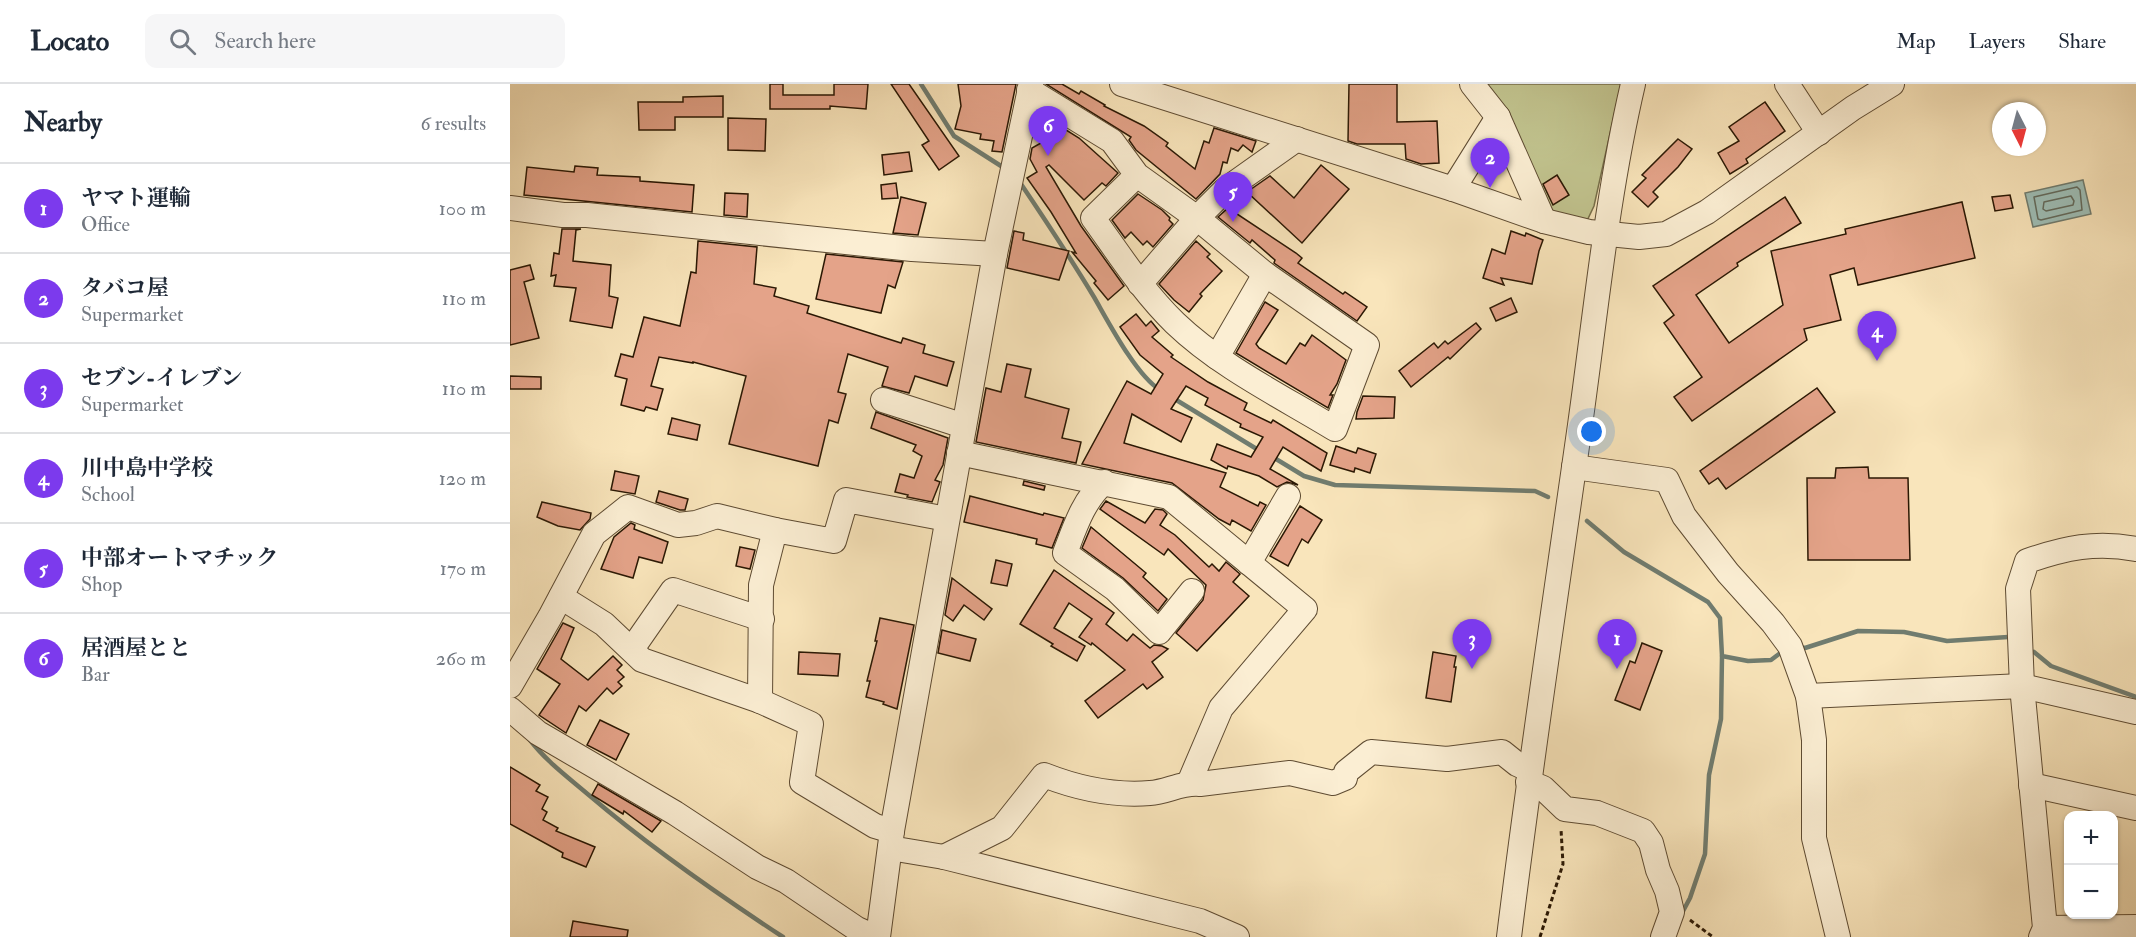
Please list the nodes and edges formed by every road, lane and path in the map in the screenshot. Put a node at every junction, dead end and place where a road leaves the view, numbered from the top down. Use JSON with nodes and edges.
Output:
{"nodes":[{"id":1,"x":1472,"y":84,"type":"edge"},
{"id":2,"x":1633,"y":84,"type":"edge"},
{"id":3,"x":1786,"y":84,"type":"edge"},
{"id":4,"x":1892,"y":84,"type":"edge"},
{"id":5,"x":1132,"y":86,"type":"edge"},
{"id":6,"x":1030,"y":87,"type":"edge"},
{"id":7,"x":1498,"y":117,"type":"junction"},
{"id":8,"x":1819,"y":133,"type":"junction"},
{"id":9,"x":1297,"y":139,"type":"junction"},
{"id":10,"x":1137,"y":175,"type":"junction"},
{"id":11,"x":1453,"y":189,"type":"junction"},
{"id":12,"x":510,"y":208,"type":"edge"},
{"id":13,"x":1197,"y":218,"type":"junction"},
{"id":14,"x":1544,"y":220,"type":"junction"},
{"id":15,"x":1607,"y":234,"type":"junction"},
{"id":16,"x":995,"y":254,"type":"junction"},
{"id":17,"x":1264,"y":274,"type":"junction"},
{"id":18,"x":1140,"y":284,"type":"junction"},
{"id":19,"x":1217,"y":357,"type":"junction"},
{"id":20,"x":883,"y":400,"type":"dead end"},
{"id":21,"x":964,"y":426,"type":"junction"},
{"id":22,"x":959,"y":453,"type":"junction"},
{"id":23,"x":1574,"y":467,"type":"junction"},
{"id":24,"x":1104,"y":482,"type":"junction"},
{"id":25,"x":1288,"y":496,"type":"dead end"},
{"id":26,"x":947,"y":519,"type":"junction"},
{"id":27,"x":775,"y":530,"type":"junction"},
{"id":28,"x":2136,"y":549,"type":"edge"},
{"id":29,"x":1249,"y":563,"type":"junction"},
{"id":30,"x":1191,"y":591,"type":"dead end"},
{"id":31,"x":561,"y":597,"type":"junction"},
{"id":32,"x":762,"y":619,"type":"junction"},
{"id":33,"x":632,"y":649,"type":"junction"},
{"id":34,"x":510,"y":686,"type":"edge"},
{"id":35,"x":2022,"y":686,"type":"junction"},
{"id":36,"x":1808,"y":696,"type":"junction"},
{"id":37,"x":760,"y":701,"type":"junction"},
{"id":38,"x":510,"y":709,"type":"edge"},
{"id":39,"x":2136,"y":712,"type":"edge"},
{"id":40,"x":1529,"y":776,"type":"junction"},
{"id":41,"x":1189,"y":783,"type":"junction"},
{"id":42,"x":2031,"y":785,"type":"junction"},
{"id":43,"x":2136,"y":808,"type":"edge"},
{"id":44,"x":1565,"y":809,"type":"junction"},
{"id":45,"x":891,"y":839,"type":"junction"},
{"id":46,"x":944,"y":857,"type":"junction"},
{"id":47,"x":1672,"y":912,"type":"junction"},
{"id":48,"x":2136,"y":927,"type":"edge"},
{"id":49,"x":2043,"y":933,"type":"edge"},
{"id":50,"x":876,"y":937,"type":"edge"},
{"id":51,"x":1237,"y":937,"type":"edge"},
{"id":52,"x":1509,"y":937,"type":"edge"},
{"id":53,"x":1540,"y":937,"type":"edge"},
{"id":54,"x":1664,"y":937,"type":"edge"},
{"id":55,"x":1713,"y":937,"type":"edge"},
{"id":56,"x":1838,"y":937,"type":"edge"}],
"edges":[{"from":1,"to":7,"type":"street"},
{"from":2,"to":15,"type":"street"},
{"from":3,"to":8,"type":"street"},
{"from":4,"to":8,"type":"street"},
{"from":5,"to":9,"type":"street"},
{"from":6,"to":10,"type":"street"},
{"from":6,"to":16,"type":"street"},
{"from":7,"to":11,"type":"street"},
{"from":7,"to":14,"type":"street"},
{"from":8,"to":15,"type":"street"},
{"from":9,"to":11,"type":"street"},
{"from":9,"to":13,"type":"street"},
{"from":10,"to":13,"type":"street"},
{"from":10,"to":18,"type":"street"},
{"from":11,"to":14,"type":"street"},
{"from":12,"to":16,"type":"street"},
{"from":13,"to":17,"type":"street"},
{"from":13,"to":18,"type":"street"},
{"from":14,"to":15,"type":"street"},
{"from":15,"to":23,"type":"street"},
{"from":16,"to":21,"type":"street"},
{"from":17,"to":19,"type":"street"},
{"from":17,"to":19,"type":"street"},
{"from":18,"to":19,"type":"street"},
{"from":20,"to":21,"type":"street"},
{"from":21,"to":22,"type":"street"},
{"from":22,"to":24,"type":"street"},
{"from":22,"to":26,"type":"street"},
{"from":23,"to":36,"type":"street"},
{"from":23,"to":40,"type":"street"},
{"from":24,"to":29,"type":"street"},
{"from":24,"to":30,"type":"street"},
{"from":25,"to":29,"type":"street"},
{"from":26,"to":27,"type":"street"},
{"from":26,"to":45,"type":"street"},
{"from":27,"to":31,"type":"street"},
{"from":27,"to":32,"type":"street"},
{"from":28,"to":35,"type":"street"},
{"from":29,"to":41,"type":"street"},
{"from":31,"to":33,"type":"street"},
{"from":31,"to":34,"type":"street"},
{"from":32,"to":33,"type":"street"},
{"from":32,"to":37,"type":"street"},
{"from":33,"to":37,"type":"street"},
{"from":35,"to":36,"type":"street"},
{"from":35,"to":39,"type":"street"},
{"from":35,"to":42,"type":"street"},
{"from":36,"to":56,"type":"street"},
{"from":37,"to":45,"type":"street"},
{"from":38,"to":50,"type":"street"},
{"from":40,"to":41,"type":"street"},
{"from":40,"to":44,"type":"street"},
{"from":40,"to":52,"type":"street"},
{"from":41,"to":46,"type":"street"},
{"from":42,"to":43,"type":"street"},
{"from":42,"to":49,"type":"street"},
{"from":44,"to":47,"type":"street"},
{"from":44,"to":53,"type":"path"},
{"from":45,"to":46,"type":"street"},
{"from":45,"to":50,"type":"street"},
{"from":46,"to":51,"type":"street"},
{"from":47,"to":54,"type":"street"},
{"from":47,"to":55,"type":"path"},
{"from":48,"to":49,"type":"street"}]}
